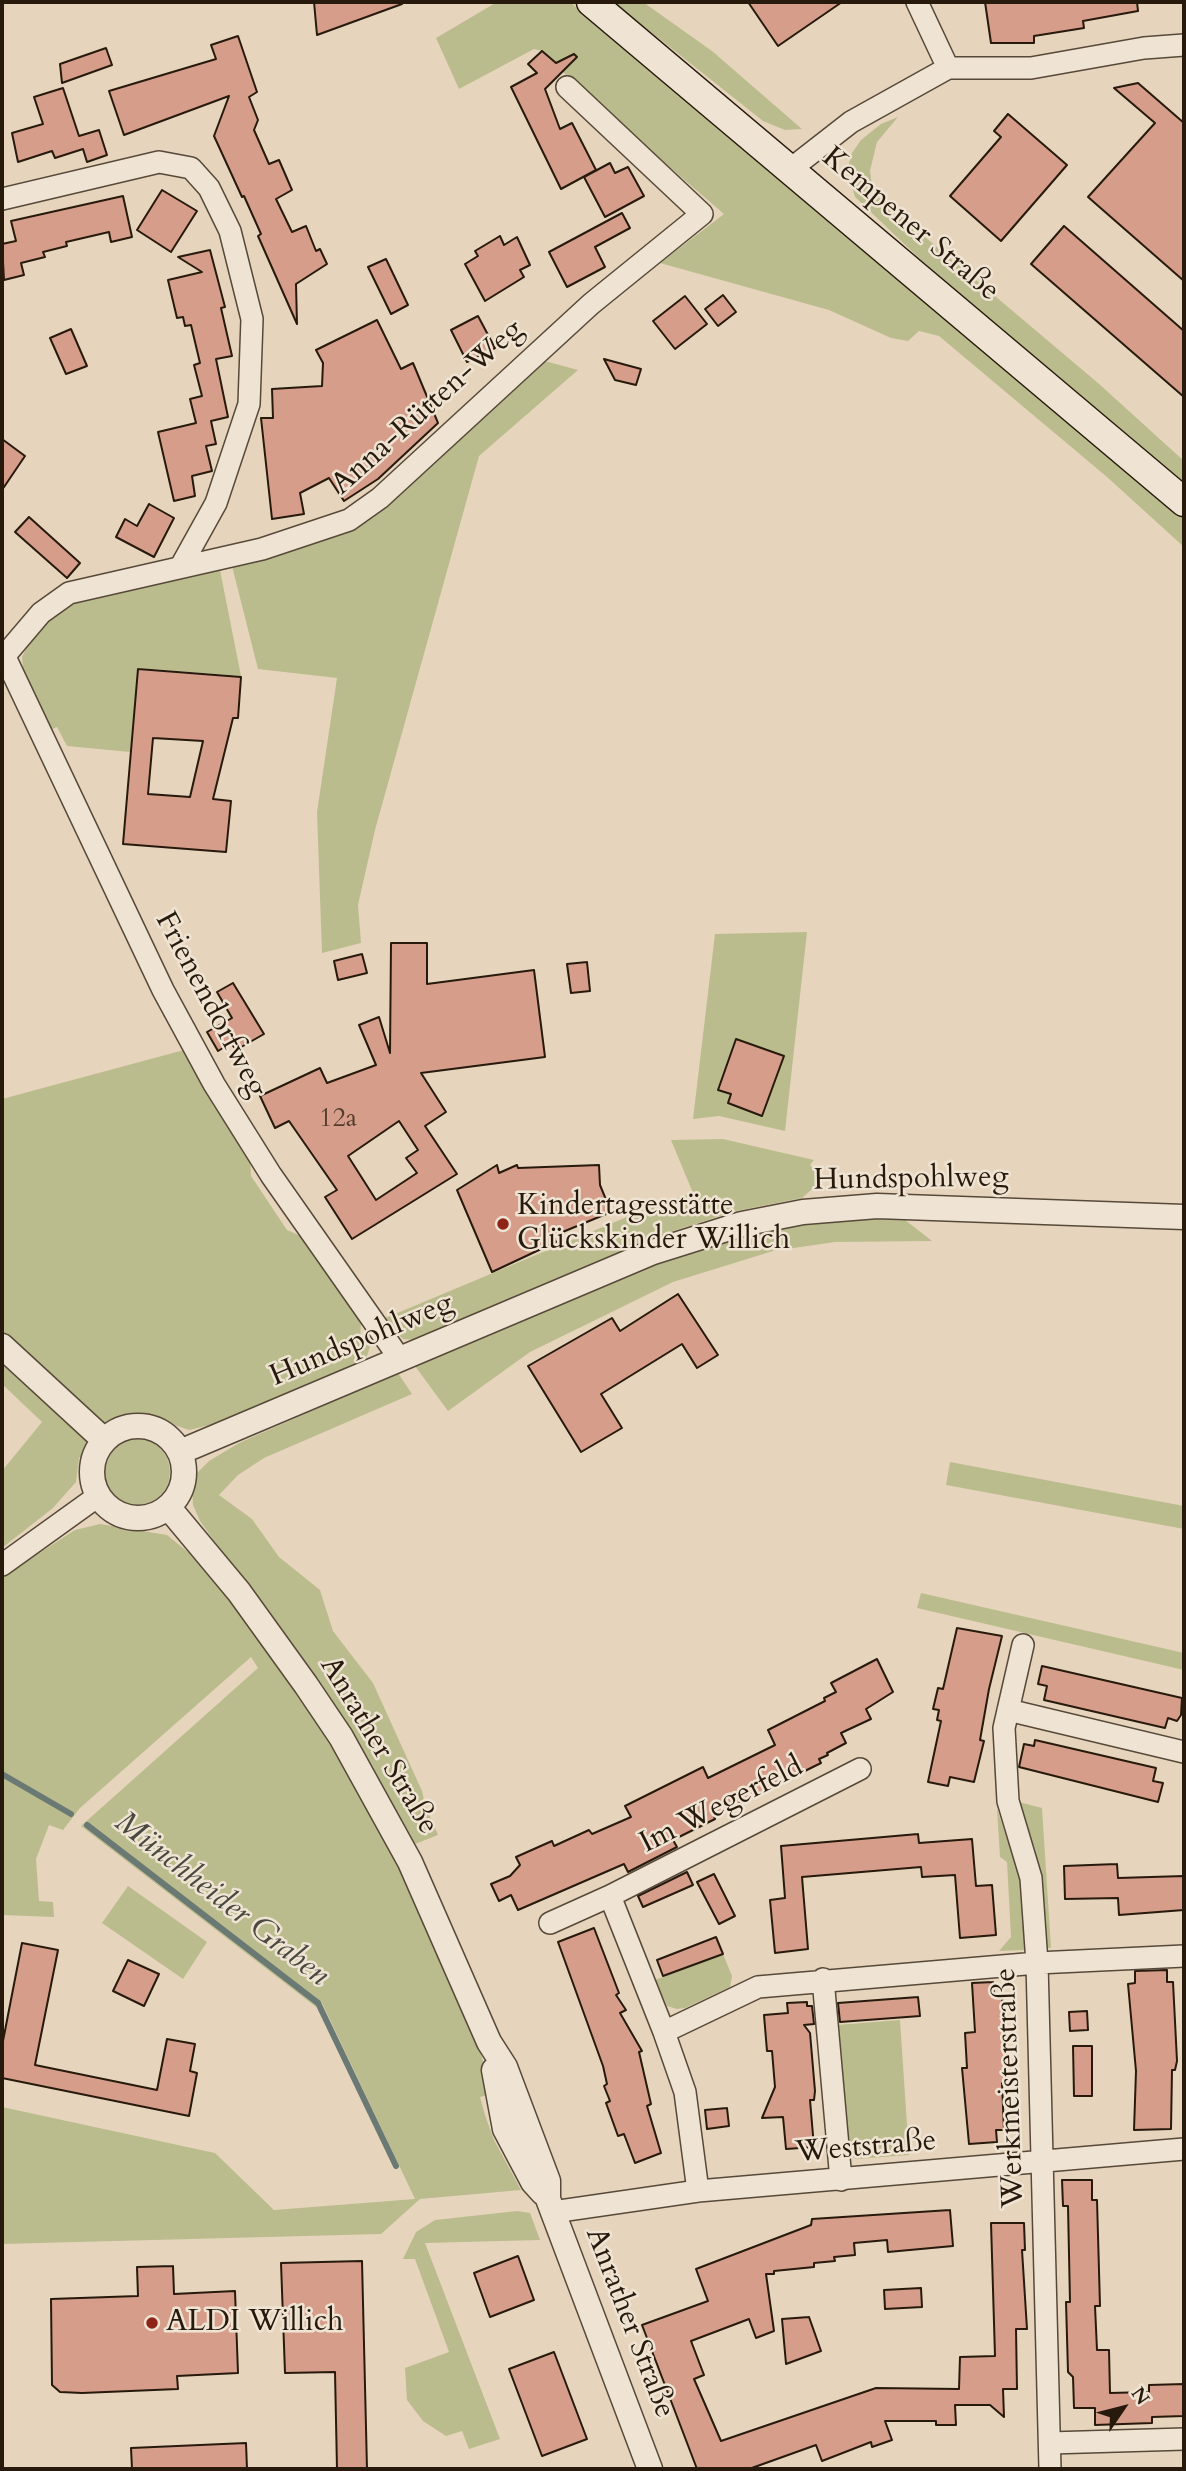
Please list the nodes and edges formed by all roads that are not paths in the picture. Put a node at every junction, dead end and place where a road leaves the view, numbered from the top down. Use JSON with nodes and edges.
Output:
{"nodes":[{"id":1,"x":591,"y":2,"type":"edge"},
{"id":2,"x":918,"y":2,"type":"edge"},
{"id":3,"x":1184,"y":45,"type":"edge"},
{"id":4,"x":948,"y":68,"type":"junction"},
{"id":5,"x":567,"y":87,"type":"dead end"},
{"id":6,"x":792,"y":169,"type":"junction"},
{"id":7,"x":2,"y":199,"type":"edge"},
{"id":8,"x":1184,"y":502,"type":"edge"},
{"id":9,"x":181,"y":566,"type":"junction"},
{"id":10,"x":4,"y":658,"type":"edge"},
{"id":11,"x":1184,"y":1217,"type":"edge"},
{"id":12,"x":2,"y":1346,"type":"edge"},
{"id":13,"x":400,"y":1359,"type":"junction"},
{"id":14,"x":104,"y":1440,"type":"junction"},
{"id":15,"x":180,"y":1452,"type":"junction"},
{"id":16,"x":98,"y":1496,"type":"junction"},
{"id":17,"x":169,"y":1508,"type":"junction"},
{"id":18,"x":2,"y":1565,"type":"edge"},
{"id":19,"x":1023,"y":1645,"type":"dead end"},
{"id":20,"x":1008,"y":1710,"type":"junction"},
{"id":21,"x":1184,"y":1752,"type":"edge"},
{"id":22,"x":860,"y":1769,"type":"dead end"},
{"id":23,"x":610,"y":1896,"type":"junction"},
{"id":24,"x":550,"y":1923,"type":"dead end"},
{"id":25,"x":1184,"y":1956,"type":"edge"},
{"id":26,"x":1037,"y":1963,"type":"junction"},
{"id":27,"x":823,"y":1979,"type":"junction"},
{"id":28,"x":664,"y":2032,"type":"junction"},
{"id":29,"x":1184,"y":2149,"type":"edge"},
{"id":30,"x":1043,"y":2162,"type":"junction"},
{"id":31,"x":841,"y":2180,"type":"junction"},
{"id":32,"x":698,"y":2191,"type":"junction"},
{"id":33,"x":551,"y":2205,"type":"junction"},
{"id":34,"x":1184,"y":2439,"type":"edge"},
{"id":35,"x":1050,"y":2443,"type":"junction"},
{"id":36,"x":650,"y":2469,"type":"edge"},
{"id":37,"x":1050,"y":2469,"type":"edge"}],
"edges":[{"from":1,"to":6,"type":"main road","name":"Kempener Straße"},
{"from":2,"to":4,"type":"street"},
{"from":3,"to":4,"type":"street"},
{"from":4,"to":6,"type":"street"},
{"from":5,"to":9,"type":"street","name":"Anna-Rütten-Weg"},
{"from":6,"to":8,"type":"main road","name":"Kempener Straße"},
{"from":7,"to":9,"type":"street"},
{"from":9,"to":10,"type":"street","name":"Anna-Rütten-Weg"},
{"from":10,"to":13,"type":"street","name":"Frienendorfweg"},
{"from":11,"to":13,"type":"street","name":"Hundspohlweg"},
{"from":12,"to":14,"type":"street"},
{"from":13,"to":15,"type":"street","name":"Hundspohlweg"},
{"from":14,"to":15,"type":"street"},
{"from":14,"to":16,"type":"street"},
{"from":15,"to":17,"type":"street"},
{"from":16,"to":17,"type":"street"},
{"from":16,"to":18,"type":"street"},
{"from":17,"to":33,"type":"street","name":"Anrather Straße"},
{"from":19,"to":20,"type":"street","name":"Werkmeisterstraße"},
{"from":20,"to":21,"type":"street"},
{"from":20,"to":26,"type":"street","name":"Werkmeisterstraße"},
{"from":22,"to":23,"type":"street","name":"Im Wegerfeld"},
{"from":23,"to":24,"type":"street","name":"Im Wegerfeld"},
{"from":23,"to":28,"type":"street"},
{"from":25,"to":26,"type":"street"},
{"from":26,"to":27,"type":"street"},
{"from":26,"to":30,"type":"street","name":"Werkmeisterstraße"},
{"from":27,"to":28,"type":"street"},
{"from":27,"to":31,"type":"street"},
{"from":28,"to":32,"type":"street"},
{"from":29,"to":30,"type":"street","name":"Weststraße"},
{"from":30,"to":31,"type":"street","name":"Weststraße"},
{"from":30,"to":35,"type":"street","name":"Werkmeisterstraße"},
{"from":31,"to":32,"type":"street","name":"Weststraße"},
{"from":32,"to":33,"type":"street","name":"Weststraße"},
{"from":33,"to":36,"type":"street","name":"Anrather Straße"},
{"from":34,"to":35,"type":"street"},
{"from":35,"to":37,"type":"street","name":"Werkmeisterstraße"}]}
